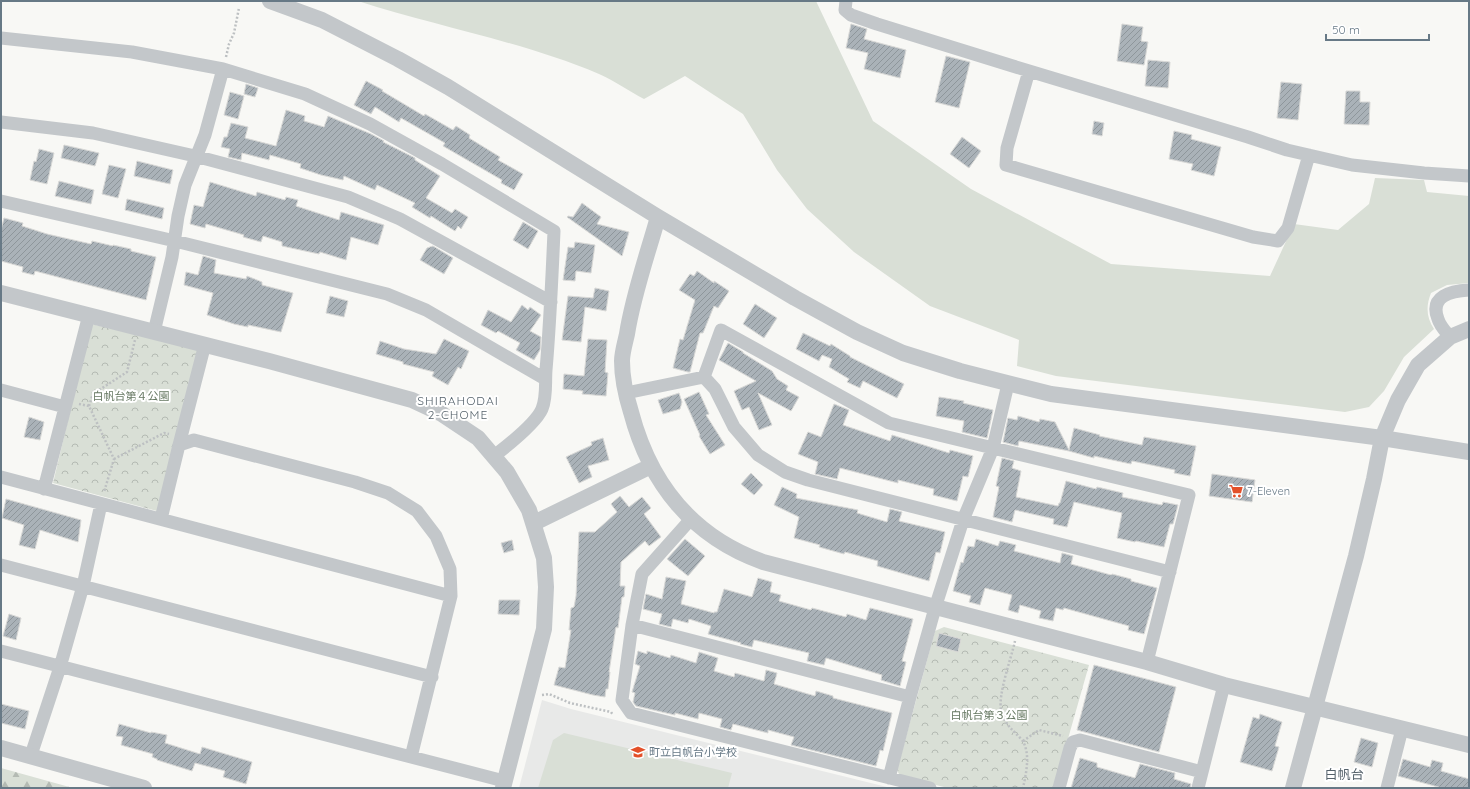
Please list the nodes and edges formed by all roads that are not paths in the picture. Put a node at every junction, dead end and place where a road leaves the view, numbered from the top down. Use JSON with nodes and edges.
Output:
{"nodes":[{"id":1,"x":270,"y":1,"type":"edge"},
{"id":2,"x":846,"y":1,"type":"edge"},
{"id":3,"x":1,"y":38,"type":"edge"},
{"id":4,"x":223,"y":69,"type":"junction"},
{"id":5,"x":1029,"y":72,"type":"junction"},
{"id":6,"x":1,"y":122,"type":"edge"},
{"id":7,"x":1309,"y":155,"type":"junction"},
{"id":8,"x":195,"y":156,"type":"junction"},
{"id":9,"x":1469,"y":176,"type":"edge"},
{"id":10,"x":1,"y":201,"type":"edge"},
{"id":11,"x":658,"y":217,"type":"junction"},
{"id":12,"x":175,"y":241,"type":"junction"},
{"id":13,"x":1469,"y":290,"type":"edge"},
{"id":14,"x":1,"y":293,"type":"edge"},
{"id":15,"x":551,"y":302,"type":"junction"},
{"id":16,"x":89,"y":315,"type":"junction"},
{"id":17,"x":1469,"y":329,"type":"edge"},
{"id":18,"x":154,"y":332,"type":"junction"},
{"id":19,"x":1450,"y":337,"type":"junction"},
{"id":20,"x":205,"y":344,"type":"junction"},
{"id":21,"x":704,"y":377,"type":"junction"},
{"id":22,"x":545,"y":379,"type":"junction"},
{"id":23,"x":1008,"y":384,"type":"junction"},
{"id":24,"x":1,"y":390,"type":"edge"},
{"id":25,"x":626,"y":393,"type":"junction"},
{"id":26,"x":66,"y":404,"type":"junction"},
{"id":27,"x":1382,"y":438,"type":"junction"},
{"id":28,"x":180,"y":441,"type":"junction"},
{"id":29,"x":993,"y":448,"type":"junction"},
{"id":30,"x":1469,"y":452,"type":"edge"},
{"id":31,"x":494,"y":456,"type":"junction"},
{"id":32,"x":650,"y":466,"type":"junction"},
{"id":33,"x":1,"y":478,"type":"edge"},
{"id":34,"x":44,"y":488,"type":"junction"},
{"id":35,"x":101,"y":504,"type":"junction"},
{"id":36,"x":690,"y":519,"type":"junction"},
{"id":37,"x":161,"y":520,"type":"junction"},
{"id":38,"x":963,"y":520,"type":"junction"},
{"id":39,"x":534,"y":524,"type":"junction"},
{"id":40,"x":1,"y":565,"type":"edge"},
{"id":41,"x":1170,"y":572,"type":"junction"},
{"id":42,"x":83,"y":586,"type":"junction"},
{"id":43,"x":452,"y":596,"type":"junction"},
{"id":44,"x":934,"y":608,"type":"junction"},
{"id":45,"x":632,"y":625,"type":"junction"},
{"id":46,"x":1,"y":651,"type":"edge"},
{"id":47,"x":1147,"y":662,"type":"junction"},
{"id":48,"x":60,"y":666,"type":"junction"},
{"id":49,"x":432,"y":677,"type":"junction"},
{"id":50,"x":1224,"y":685,"type":"junction"},
{"id":51,"x":910,"y":697,"type":"junction"},
{"id":52,"x":1314,"y":706,"type":"junction"},
{"id":53,"x":1402,"y":729,"type":"junction"},
{"id":54,"x":1469,"y":745,"type":"edge"},
{"id":55,"x":1,"y":748,"type":"edge"},
{"id":56,"x":31,"y":756,"type":"junction"},
{"id":57,"x":411,"y":757,"type":"junction"},
{"id":58,"x":1202,"y":772,"type":"junction"},
{"id":59,"x":889,"y":778,"type":"junction"},
{"id":60,"x":503,"y":784,"type":"edge"},
{"id":61,"x":144,"y":788,"type":"edge"},
{"id":62,"x":930,"y":788,"type":"edge"},
{"id":63,"x":1059,"y":788,"type":"edge"},
{"id":64,"x":1198,"y":788,"type":"edge"},
{"id":65,"x":1292,"y":788,"type":"edge"},
{"id":66,"x":1387,"y":788,"type":"edge"}],
"edges":[{"from":1,"to":11,"type":"street"},
{"from":2,"to":5,"type":"street"},
{"from":3,"to":4,"type":"street"},
{"from":4,"to":8,"type":"street"},
{"from":4,"to":15,"type":"street"},
{"from":5,"to":7,"type":"street"},
{"from":5,"to":7,"type":"street"},
{"from":6,"to":8,"type":"street"},
{"from":7,"to":9,"type":"street"},
{"from":8,"to":12,"type":"street"},
{"from":8,"to":15,"type":"street"},
{"from":10,"to":12,"type":"street"},
{"from":11,"to":23,"type":"street"},
{"from":11,"to":25,"type":"street"},
{"from":12,"to":18,"type":"street"},
{"from":12,"to":22,"type":"street"},
{"from":13,"to":19,"type":"street"},
{"from":14,"to":16,"type":"street"},
{"from":15,"to":22,"type":"street"},
{"from":16,"to":18,"type":"street"},
{"from":16,"to":26,"type":"street"},
{"from":17,"to":19,"type":"street"},
{"from":18,"to":20,"type":"street"},
{"from":19,"to":27,"type":"street"},
{"from":20,"to":28,"type":"street"},
{"from":20,"to":31,"type":"street"},
{"from":21,"to":25,"type":"street"},
{"from":21,"to":29,"type":"street"},
{"from":21,"to":38,"type":"street"},
{"from":22,"to":31,"type":"street"},
{"from":23,"to":27,"type":"street"},
{"from":23,"to":29,"type":"street"},
{"from":24,"to":26,"type":"street"},
{"from":25,"to":32,"type":"street"},
{"from":26,"to":34,"type":"street"},
{"from":27,"to":30,"type":"street"},
{"from":27,"to":52,"type":"street"},
{"from":28,"to":37,"type":"street"},
{"from":28,"to":43,"type":"street"},
{"from":29,"to":38,"type":"street"},
{"from":29,"to":41,"type":"street"},
{"from":31,"to":39,"type":"street"},
{"from":32,"to":36,"type":"street"},
{"from":32,"to":39,"type":"street"},
{"from":33,"to":34,"type":"street"},
{"from":34,"to":35,"type":"street"},
{"from":35,"to":37,"type":"street"},
{"from":35,"to":42,"type":"street"},
{"from":36,"to":44,"type":"street"},
{"from":36,"to":45,"type":"street"},
{"from":37,"to":43,"type":"street"},
{"from":38,"to":41,"type":"street"},
{"from":38,"to":44,"type":"street"},
{"from":39,"to":60,"type":"street"},
{"from":40,"to":42,"type":"street"},
{"from":41,"to":47,"type":"street"},
{"from":42,"to":48,"type":"street"},
{"from":42,"to":49,"type":"street"},
{"from":43,"to":49,"type":"street"},
{"from":44,"to":47,"type":"street"},
{"from":44,"to":51,"type":"street"},
{"from":45,"to":51,"type":"street"},
{"from":45,"to":59,"type":"street"},
{"from":46,"to":48,"type":"street"},
{"from":47,"to":50,"type":"street"},
{"from":48,"to":56,"type":"street"},
{"from":48,"to":57,"type":"street"},
{"from":49,"to":57,"type":"street"},
{"from":50,"to":52,"type":"street"},
{"from":50,"to":58,"type":"street"},
{"from":51,"to":59,"type":"street"},
{"from":52,"to":53,"type":"street"},
{"from":52,"to":65,"type":"street"},
{"from":53,"to":54,"type":"street"},
{"from":53,"to":66,"type":"street"},
{"from":55,"to":56,"type":"street"},
{"from":56,"to":61,"type":"street"},
{"from":57,"to":60,"type":"street"},
{"from":58,"to":63,"type":"street"},
{"from":58,"to":64,"type":"street"},
{"from":59,"to":62,"type":"street"}]}
